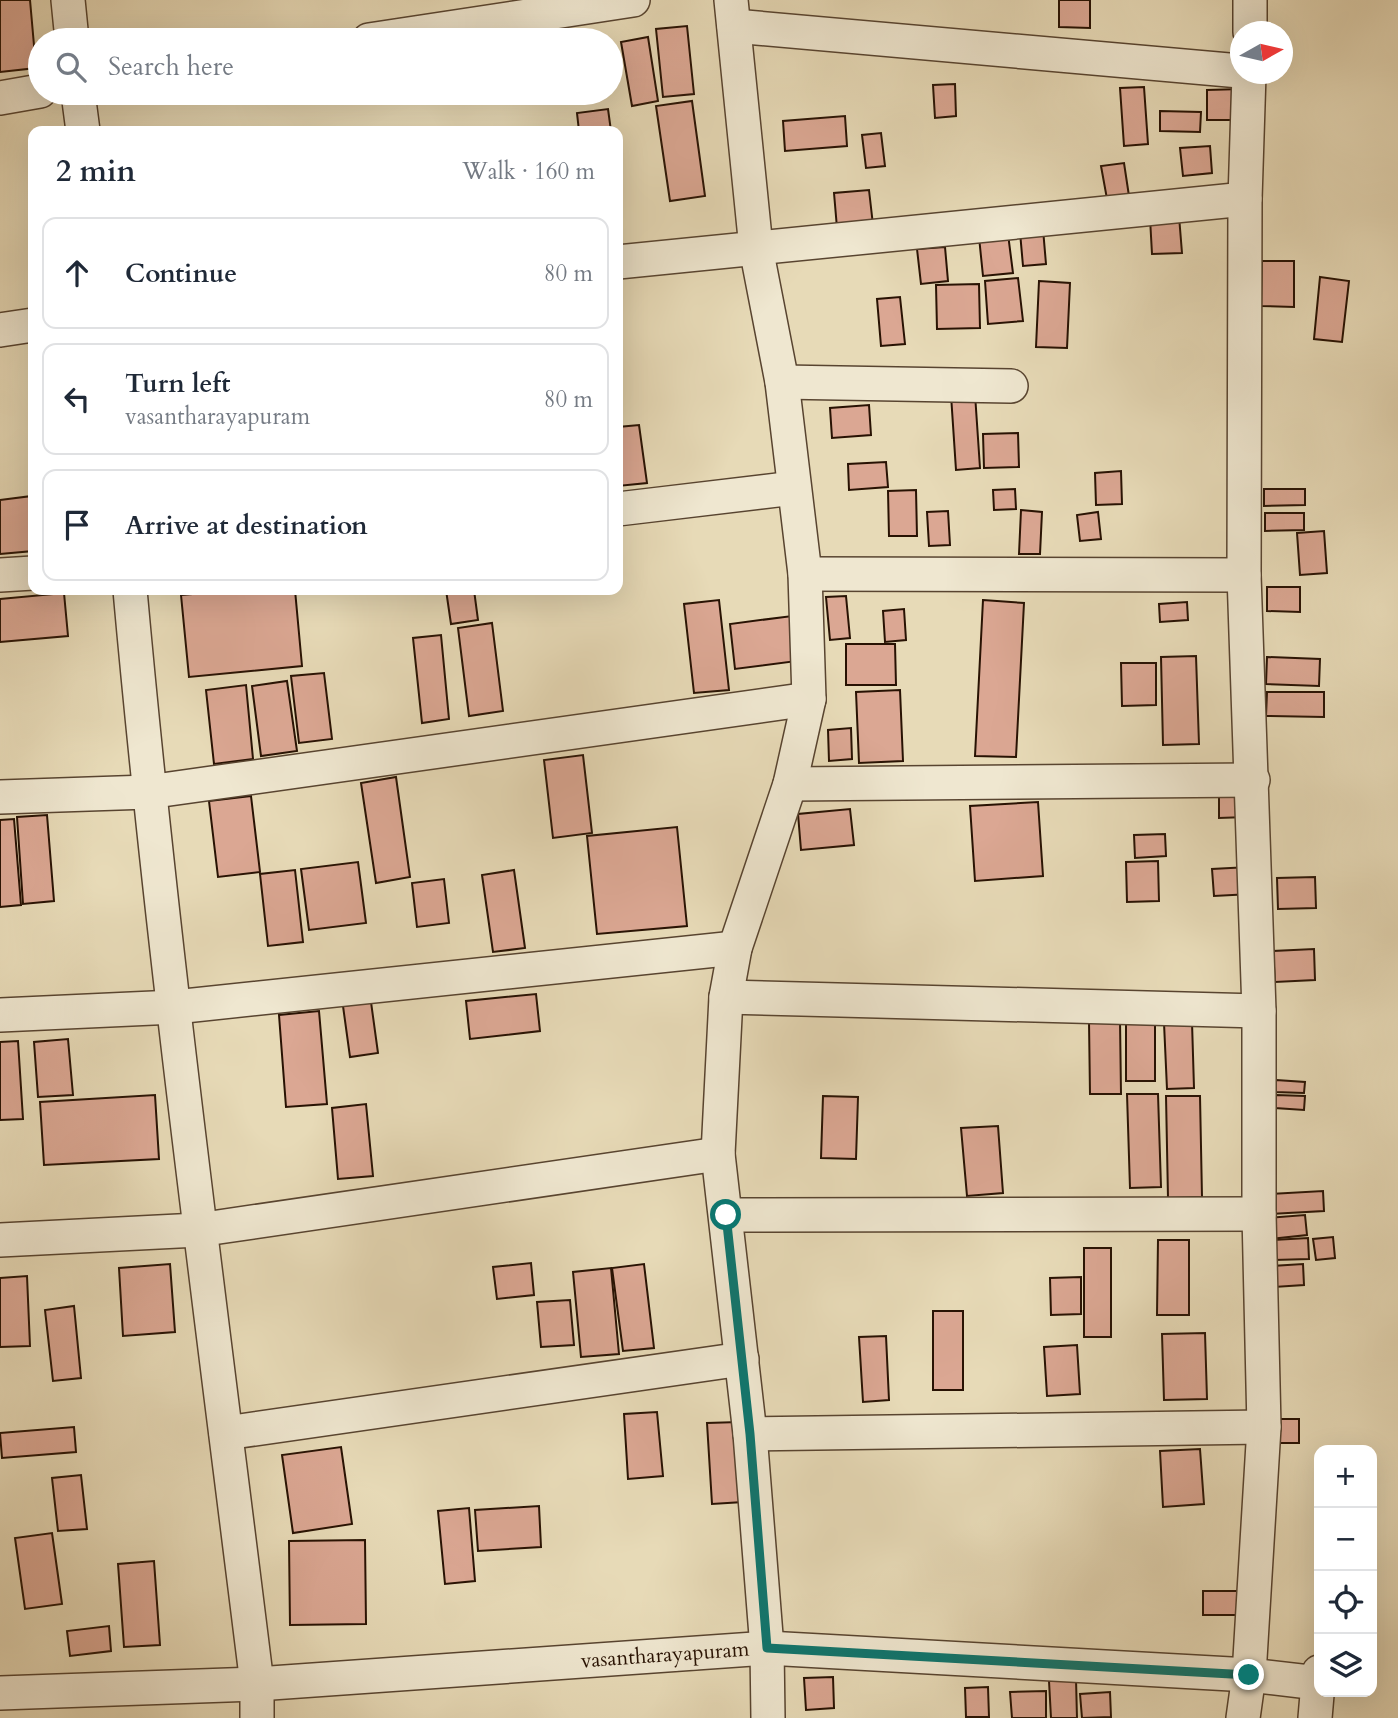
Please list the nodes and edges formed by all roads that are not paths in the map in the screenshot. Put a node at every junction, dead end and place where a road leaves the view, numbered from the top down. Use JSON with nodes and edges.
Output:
{"nodes":[{"id":1,"x":68,"y":0,"type":"edge"},
{"id":2,"x":633,"y":0,"type":"edge"},
{"id":3,"x":1250,"y":0,"type":"edge"},
{"id":4,"x":732,"y":13,"type":"edge"},
{"id":5,"x":1250,"y":21,"type":"edge"},
{"id":6,"x":71,"y":28,"type":"edge"},
{"id":7,"x":448,"y":28,"type":"edge"},
{"id":8,"x":1230,"y":70,"type":"edge"},
{"id":9,"x":1249,"y":84,"type":"edge"},
{"id":10,"x":28,"y":93,"type":"edge"},
{"id":11,"x":0,"y":98,"type":"edge"},
{"id":12,"x":79,"y":105,"type":"edge"},
{"id":13,"x":81,"y":126,"type":"edge"},
{"id":14,"x":1245,"y":199,"type":"junction"},
{"id":15,"x":756,"y":248,"type":"junction"},
{"id":16,"x":623,"y":261,"type":"edge"},
{"id":17,"x":28,"y":326,"type":"edge"},
{"id":18,"x":0,"y":330,"type":"edge"},
{"id":19,"x":782,"y":382,"type":"junction"},
{"id":20,"x":1011,"y":386,"type":"dead end"},
{"id":21,"x":794,"y":488,"type":"junction"},
{"id":22,"x":623,"y":508,"type":"edge"},
{"id":23,"x":28,"y":573,"type":"edge"},
{"id":24,"x":805,"y":574,"type":"junction"},
{"id":25,"x":0,"y":575,"type":"edge"},
{"id":26,"x":1244,"y":576,"type":"junction"},
{"id":27,"x":131,"y":595,"type":"edge"},
{"id":28,"x":809,"y":699,"type":"junction"},
{"id":29,"x":1252,"y":779,"type":"junction"},
{"id":30,"x":790,"y":784,"type":"junction"},
{"id":31,"x":148,"y":792,"type":"junction"},
{"id":32,"x":0,"y":797,"type":"edge"},
{"id":33,"x":735,"y":948,"type":"junction"},
{"id":34,"x":726,"y":997,"type":"junction"},
{"id":35,"x":176,"y":1007,"type":"junction"},
{"id":36,"x":1259,"y":1011,"type":"junction"},
{"id":37,"x":0,"y":1014,"type":"edge"},
{"id":38,"x":718,"y":1154,"type":"junction"},
{"id":39,"x":1259,"y":1214,"type":"junction"},
{"id":40,"x":726,"y":1215,"type":"junction"},
{"id":41,"x":198,"y":1230,"type":"junction"},
{"id":42,"x":0,"y":1240,"type":"edge"},
{"id":43,"x":741,"y":1359,"type":"junction"},
{"id":44,"x":1264,"y":1427,"type":"junction"},
{"id":45,"x":226,"y":1433,"type":"junction"},
{"id":46,"x":750,"y":1434,"type":"junction"},
{"id":47,"x":767,"y":1648,"type":"junction"},
{"id":48,"x":1249,"y":1675,"type":"junction"},
{"id":49,"x":1314,"y":1678,"type":"edge"},
{"id":50,"x":257,"y":1684,"type":"junction"},
{"id":51,"x":0,"y":1693,"type":"edge"},
{"id":52,"x":1317,"y":1697,"type":"edge"},
{"id":53,"x":257,"y":1718,"type":"edge"},
{"id":54,"x":768,"y":1718,"type":"edge"},
{"id":55,"x":1243,"y":1718,"type":"edge"},
{"id":56,"x":1315,"y":1718,"type":"edge"}],
"edges":[{"from":1,"to":6,"type":"street"},
{"from":2,"to":7,"type":"street"},
{"from":3,"to":5,"type":"street"},
{"from":4,"to":8,"type":"street"},
{"from":4,"to":15,"type":"street"},
{"from":9,"to":14,"type":"street"},
{"from":10,"to":11,"type":"street"},
{"from":12,"to":13,"type":"street"},
{"from":14,"to":15,"type":"street"},
{"from":14,"to":26,"type":"street"},
{"from":15,"to":16,"type":"street"},
{"from":15,"to":19,"type":"street"},
{"from":17,"to":18,"type":"street"},
{"from":19,"to":20,"type":"street"},
{"from":19,"to":21,"type":"street"},
{"from":21,"to":22,"type":"street"},
{"from":21,"to":24,"type":"street"},
{"from":23,"to":25,"type":"street"},
{"from":24,"to":26,"type":"street"},
{"from":24,"to":28,"type":"street"},
{"from":26,"to":29,"type":"street"},
{"from":27,"to":31,"type":"street"},
{"from":28,"to":30,"type":"street"},
{"from":28,"to":31,"type":"street"},
{"from":29,"to":30,"type":"street"},
{"from":29,"to":36,"type":"street"},
{"from":30,"to":33,"type":"street"},
{"from":31,"to":32,"type":"street"},
{"from":31,"to":35,"type":"street"},
{"from":33,"to":34,"type":"street"},
{"from":33,"to":35,"type":"street"},
{"from":34,"to":36,"type":"street"},
{"from":34,"to":38,"type":"street"},
{"from":35,"to":37,"type":"street"},
{"from":35,"to":41,"type":"street"},
{"from":36,"to":39,"type":"street"},
{"from":38,"to":40,"type":"street"},
{"from":38,"to":41,"type":"street"},
{"from":39,"to":40,"type":"street"},
{"from":39,"to":44,"type":"street"},
{"from":40,"to":43,"type":"street"},
{"from":41,"to":42,"type":"street"},
{"from":41,"to":45,"type":"street"},
{"from":43,"to":45,"type":"street"},
{"from":43,"to":46,"type":"street"},
{"from":44,"to":46,"type":"street"},
{"from":44,"to":48,"type":"street"},
{"from":45,"to":50,"type":"street"},
{"from":46,"to":47,"type":"street"},
{"from":47,"to":48,"type":"street","name":"vasantharayapuram"},
{"from":47,"to":50,"type":"street","name":"vasantharayapuram"},
{"from":47,"to":54,"type":"street"},
{"from":48,"to":49,"type":"street","name":"vasantharayapuram"},
{"from":48,"to":55,"type":"street"},
{"from":50,"to":51,"type":"street","name":"vasantharayapuram"},
{"from":50,"to":53,"type":"street"},
{"from":52,"to":56,"type":"street"}]}
